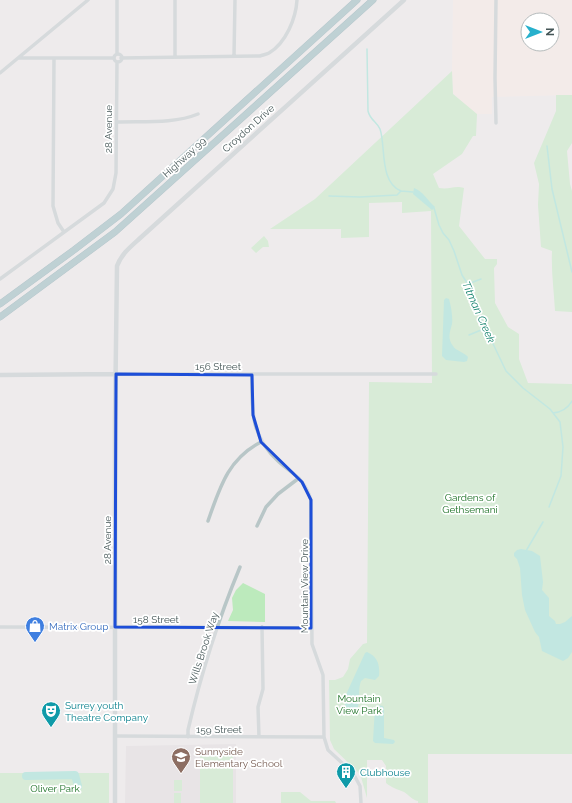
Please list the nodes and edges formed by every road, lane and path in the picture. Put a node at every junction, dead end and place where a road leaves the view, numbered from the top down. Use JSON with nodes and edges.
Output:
{"nodes":[{"id":1,"x":88,"y":0,"type":"edge"},
{"id":2,"x":117,"y":0,"type":"edge"},
{"id":3,"x":175,"y":0,"type":"edge"},
{"id":4,"x":235,"y":0,"type":"edge"},
{"id":5,"x":297,"y":0,"type":"edge"},
{"id":6,"x":357,"y":0,"type":"edge"},
{"id":7,"x":373,"y":0,"type":"edge"},
{"id":8,"x":404,"y":0,"type":"edge"},
{"id":9,"x":496,"y":0,"type":"edge"},
{"id":10,"x":117,"y":54,"type":"junction"},
{"id":11,"x":234,"y":56,"type":"junction"},
{"id":12,"x":175,"y":57,"type":"junction"},
{"id":13,"x":19,"y":58,"type":"junction"},
{"id":14,"x":54,"y":58,"type":"junction"},
{"id":15,"x":114,"y":58,"type":"junction"},
{"id":16,"x":122,"y":58,"type":"junction"},
{"id":17,"x":117,"y":62,"type":"junction"},
{"id":18,"x":0,"y":73,"type":"edge"},
{"id":19,"x":198,"y":114,"type":"dead end"},
{"id":20,"x":117,"y":122,"type":"junction"},
{"id":21,"x":496,"y":123,"type":"dead end"},
{"id":22,"x":64,"y":232,"type":"junction"},
{"id":23,"x":116,"y":276,"type":"joint"},
{"id":24,"x":0,"y":279,"type":"edge"},
{"id":25,"x":0,"y":304,"type":"edge"},
{"id":26,"x":0,"y":317,"type":"edge"},
{"id":27,"x":0,"y":374,"type":"edge"},
{"id":28,"x":116,"y":374,"type":"junction"},
{"id":29,"x":252,"y":374,"type":"junction"},
{"id":30,"x":436,"y":374,"type":"dead end"},
{"id":31,"x":261,"y":442,"type":"junction"},
{"id":32,"x":299,"y":478,"type":"junction"},
{"id":33,"x":208,"y":521,"type":"dead end"},
{"id":34,"x":256,"y":526,"type":"dead end"},
{"id":35,"x":240,"y":567,"type":"dead end"},
{"id":36,"x":0,"y":626,"type":"edge"},
{"id":37,"x":115,"y":627,"type":"junction"},
{"id":38,"x":218,"y":627,"type":"junction"},
{"id":39,"x":262,"y":627,"type":"junction"},
{"id":40,"x":311,"y":628,"type":"junction"},
{"id":41,"x":115,"y":736,"type":"junction"},
{"id":42,"x":188,"y":737,"type":"junction"},
{"id":43,"x":259,"y":737,"type":"junction"},
{"id":44,"x":324,"y":737,"type":"junction"},
{"id":45,"x":114,"y":803,"type":"edge"},
{"id":46,"x":361,"y":803,"type":"edge"}],
"edges":[{"from":1,"to":13,"type":"street"},
{"from":2,"to":10,"type":"street"},
{"from":3,"to":12,"type":"street"},
{"from":4,"to":11,"type":"street"},
{"from":5,"to":11,"type":"street"},
{"from":6,"to":25,"type":"highway","name":"Highway 99"},
{"from":7,"to":26,"type":"highway","name":"Highway 99"},
{"from":8,"to":23,"type":"street","name":"Croydon Drive"},
{"from":9,"to":21,"type":"street"},
{"from":10,"to":15,"type":"street"},
{"from":10,"to":16,"type":"street"},
{"from":11,"to":12,"type":"street"},
{"from":12,"to":16,"type":"street"},
{"from":13,"to":14,"type":"street"},
{"from":13,"to":18,"type":"street"},
{"from":14,"to":15,"type":"street"},
{"from":14,"to":22,"type":"street"},
{"from":15,"to":17,"type":"street"},
{"from":16,"to":17,"type":"street"},
{"from":17,"to":20,"type":"street","name":"28 Avenue"},
{"from":19,"to":20,"type":"street"},
{"from":20,"to":22,"type":"street","name":"28 Avenue"},
{"from":22,"to":24,"type":"street"},
{"from":23,"to":28,"type":"street","name":"28 Avenue"},
{"from":27,"to":28,"type":"street","name":"156 Street"},
{"from":28,"to":29,"type":"street","name":"156 Street"},
{"from":28,"to":37,"type":"street","name":"28 Avenue"},
{"from":29,"to":30,"type":"street","name":"156 Street"},
{"from":29,"to":31,"type":"street","name":"Mountain View Drive"},
{"from":31,"to":32,"type":"street","name":"Mountain View Drive"},
{"from":31,"to":33,"type":"street"},
{"from":32,"to":34,"type":"street"},
{"from":32,"to":40,"type":"street","name":"Mountain View Drive"},
{"from":35,"to":38,"type":"street","name":"Wills Brook Way"},
{"from":36,"to":37,"type":"street","name":"158 Street"},
{"from":37,"to":38,"type":"street","name":"158 Street"},
{"from":37,"to":41,"type":"street","name":"28 Avenue"},
{"from":38,"to":39,"type":"street","name":"158 Street"},
{"from":38,"to":42,"type":"street","name":"Wills Brook Way"},
{"from":39,"to":40,"type":"street","name":"158 Street"},
{"from":39,"to":43,"type":"street"},
{"from":40,"to":44,"type":"street","name":"Mountain View Drive"},
{"from":41,"to":42,"type":"street","name":"159 Street"},
{"from":41,"to":45,"type":"street","name":"28 Avenue"},
{"from":42,"to":43,"type":"street","name":"159 Street"},
{"from":43,"to":44,"type":"street","name":"159 Street"},
{"from":44,"to":46,"type":"street","name":"Mountain View Drive"}]}
